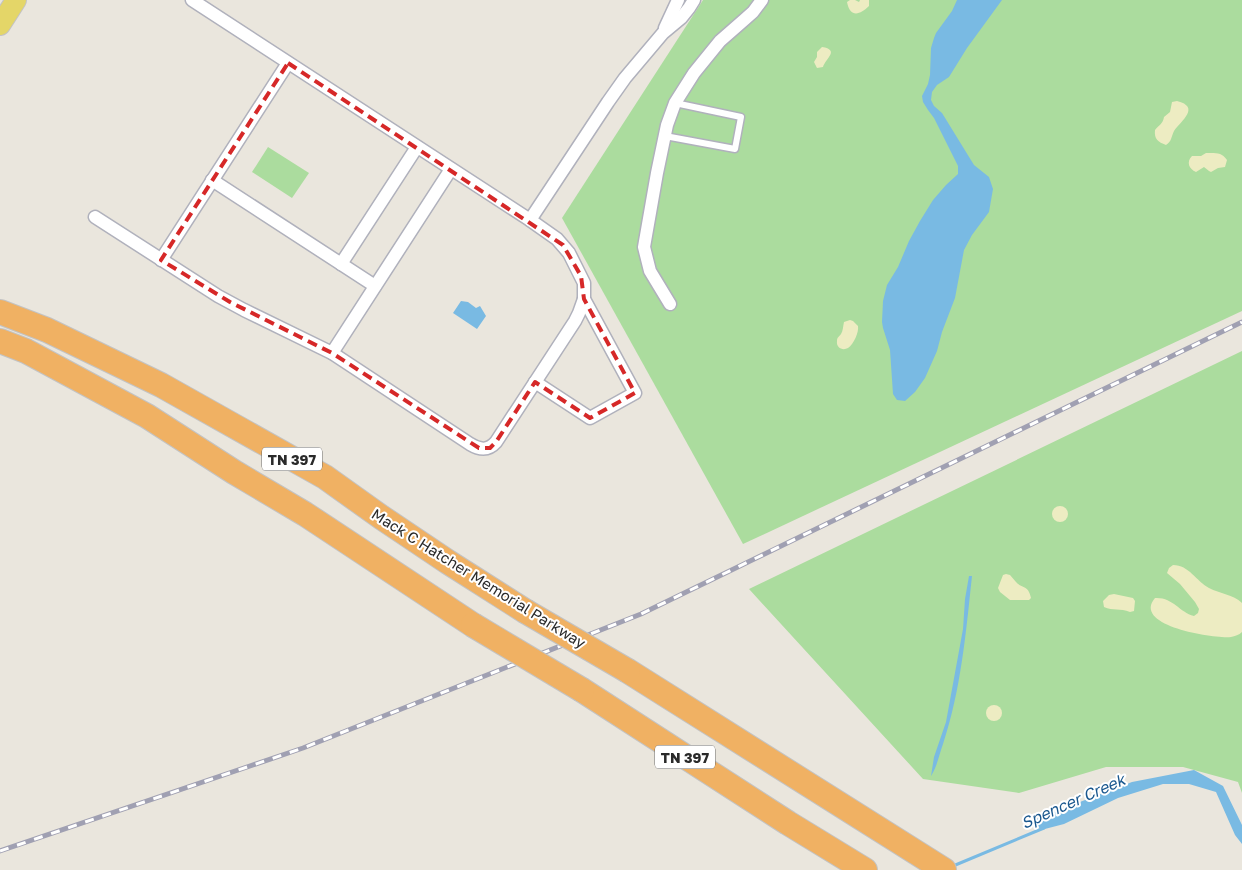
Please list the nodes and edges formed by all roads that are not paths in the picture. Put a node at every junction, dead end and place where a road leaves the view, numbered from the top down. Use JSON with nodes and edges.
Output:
{"nodes":[{"id":1,"x":16,"y":0,"type":"edge"},
{"id":2,"x":192,"y":0,"type":"edge"},
{"id":3,"x":678,"y":0,"type":"edge"},
{"id":4,"x":694,"y":0,"type":"edge"},
{"id":5,"x":762,"y":0,"type":"edge"},
{"id":6,"x":0,"y":25,"type":"edge"},
{"id":7,"x":663,"y":33,"type":"junction"},
{"id":8,"x":288,"y":63,"type":"junction"},
{"id":9,"x":675,"y":103,"type":"junction"},
{"id":10,"x":665,"y":136,"type":"junction"},
{"id":11,"x":417,"y":147,"type":"junction"},
{"id":12,"x":451,"y":169,"type":"junction"},
{"id":13,"x":212,"y":180,"type":"junction"},
{"id":14,"x":95,"y":217,"type":"dead end"},
{"id":15,"x":530,"y":220,"type":"junction"},
{"id":16,"x":161,"y":260,"type":"junction"},
{"id":17,"x":341,"y":264,"type":"junction"},
{"id":18,"x":375,"y":286,"type":"junction"},
{"id":19,"x":584,"y":299,"type":"junction"},
{"id":20,"x":670,"y":304,"type":"dead end"},
{"id":21,"x":0,"y":312,"type":"edge"},
{"id":22,"x":0,"y":341,"type":"edge"},
{"id":23,"x":332,"y":353,"type":"junction"},
{"id":24,"x":535,"y":382,"type":"junction"},
{"id":25,"x":865,"y":870,"type":"edge"},
{"id":26,"x":944,"y":870,"type":"edge"}],
"edges":[{"from":1,"to":6,"type":"main road"},
{"from":2,"to":8,"type":"street"},
{"from":3,"to":7,"type":"street"},
{"from":4,"to":7,"type":"street"},
{"from":5,"to":9,"type":"street"},
{"from":7,"to":15,"type":"street"},
{"from":8,"to":11,"type":"street"},
{"from":8,"to":13,"type":"street"},
{"from":9,"to":10,"type":"street"},
{"from":9,"to":10,"type":"lane"},
{"from":10,"to":20,"type":"street"},
{"from":11,"to":12,"type":"street"},
{"from":11,"to":17,"type":"street"},
{"from":12,"to":15,"type":"street"},
{"from":12,"to":18,"type":"street"},
{"from":13,"to":16,"type":"street"},
{"from":13,"to":17,"type":"street"},
{"from":14,"to":16,"type":"street"},
{"from":15,"to":19,"type":"street"},
{"from":16,"to":23,"type":"street"},
{"from":17,"to":18,"type":"street"},
{"from":18,"to":23,"type":"street"},
{"from":19,"to":24,"type":"street"},
{"from":19,"to":24,"type":"street"},
{"from":21,"to":26,"type":"highway","name":"Mack C Hatcher Memorial Parkway","number":"TN 397","bridge":true},
{"from":22,"to":25,"type":"highway","number":"TN 397","bridge":true},
{"from":23,"to":24,"type":"street"}]}
